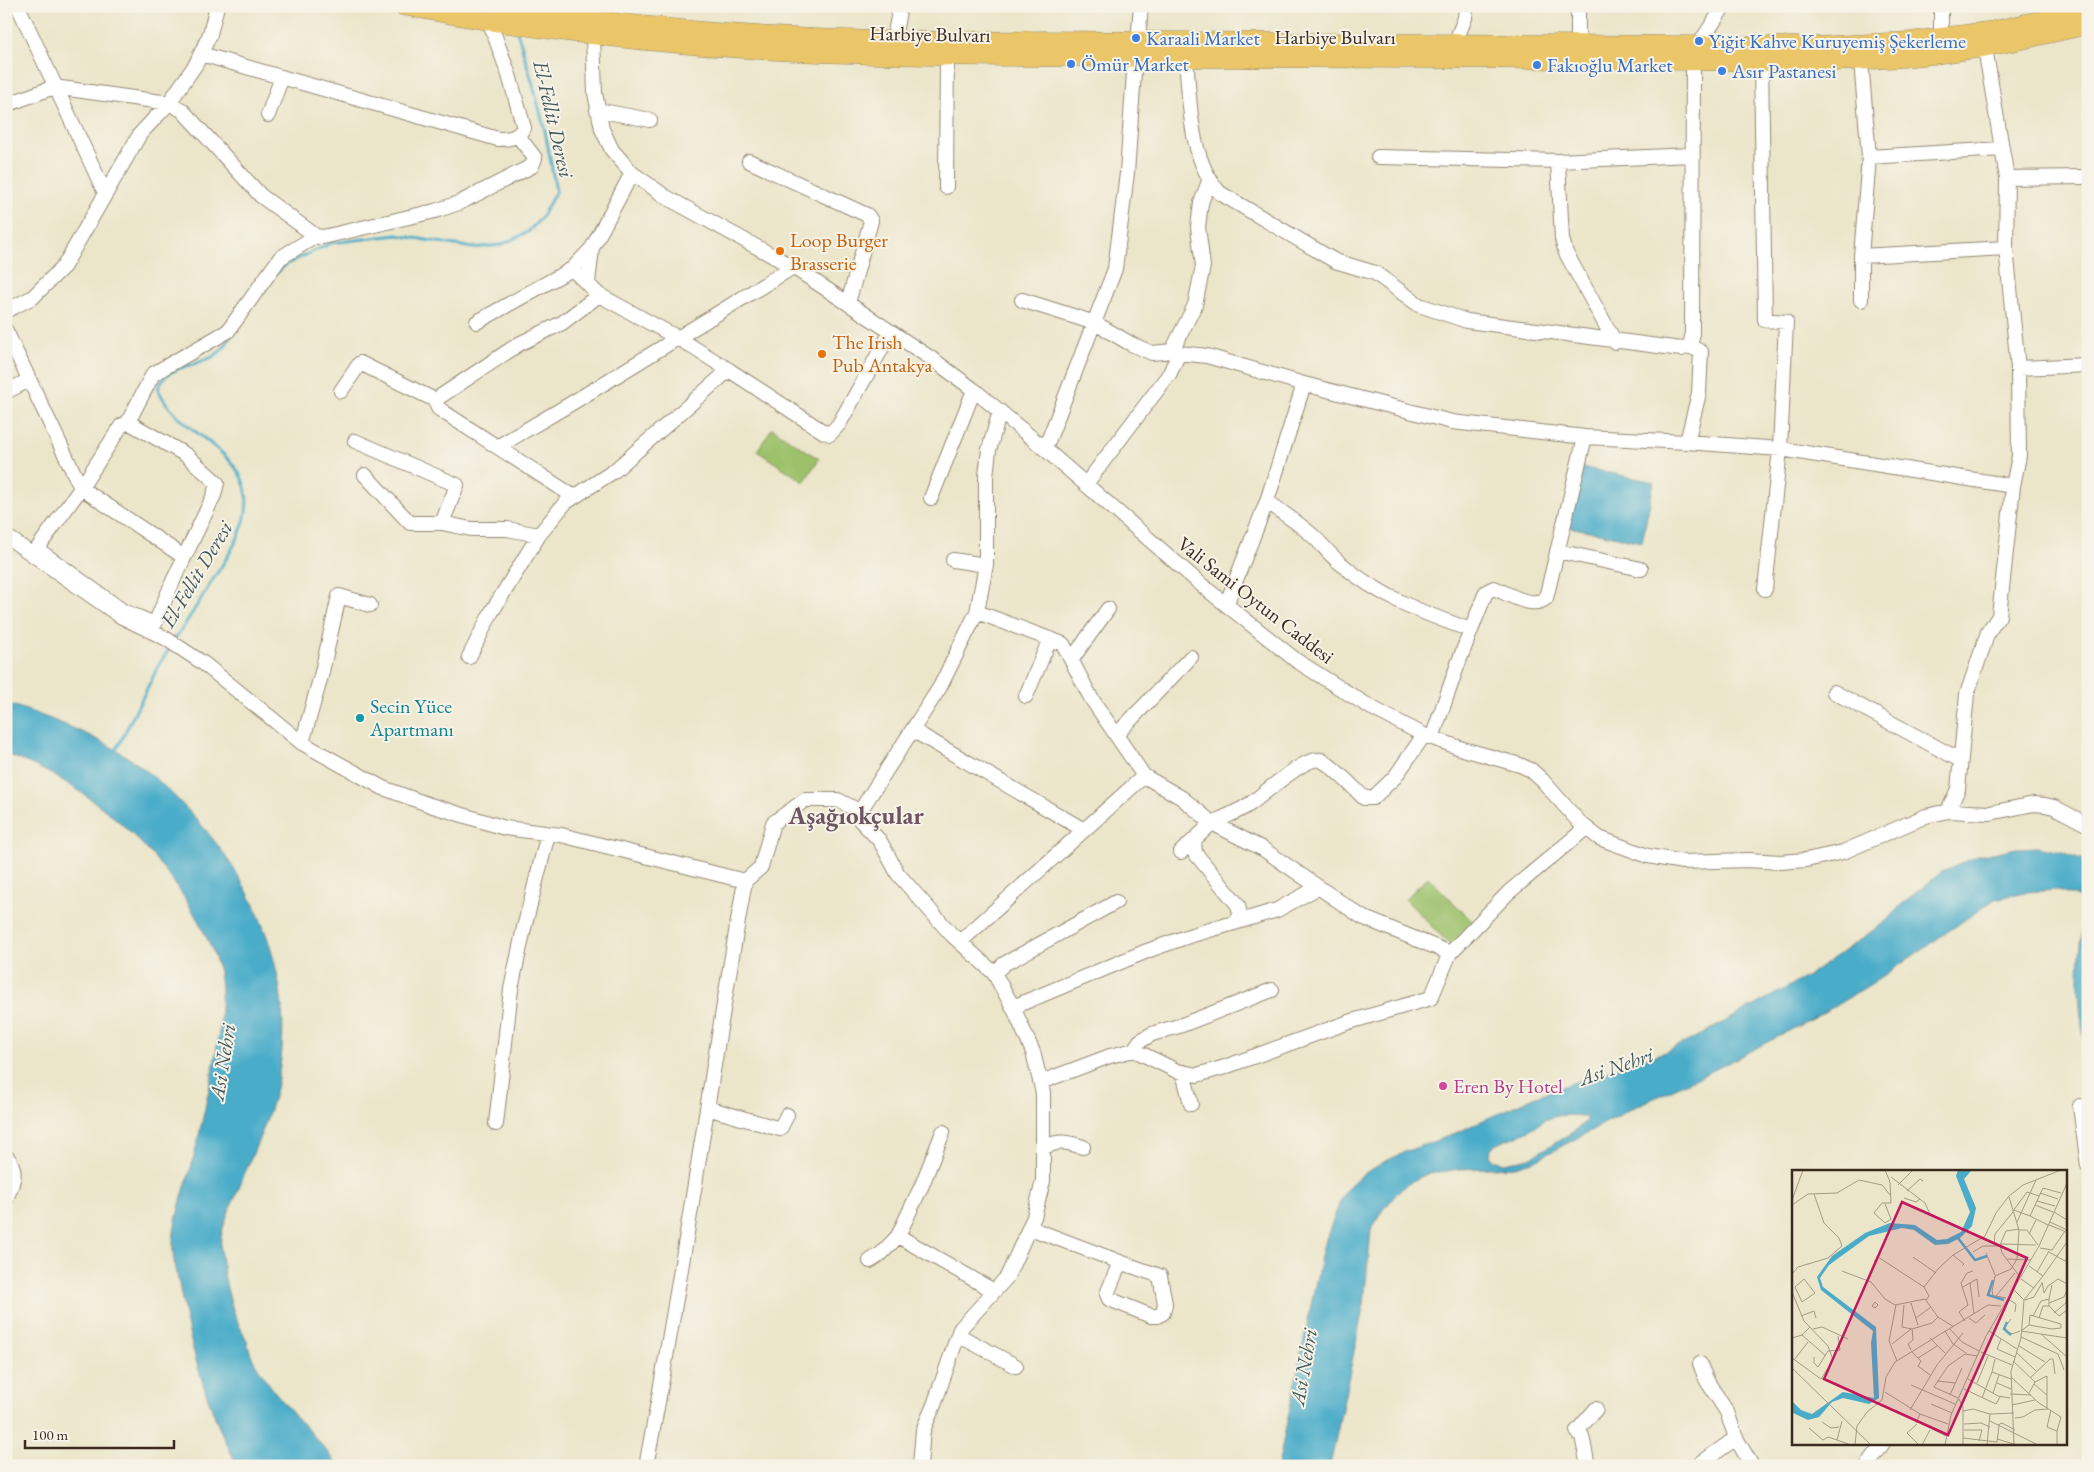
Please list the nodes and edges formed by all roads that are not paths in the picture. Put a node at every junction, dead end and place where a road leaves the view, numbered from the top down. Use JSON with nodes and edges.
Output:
{"nodes":[{"id":1,"x":18,"y":6,"type":"edge"},
{"id":2,"x":217,"y":6,"type":"edge"},
{"id":3,"x":402,"y":6,"type":"edge"},
{"id":4,"x":900,"y":6,"type":"edge"},
{"id":5,"x":1141,"y":6,"type":"edge"},
{"id":6,"x":1466,"y":6,"type":"edge"},
{"id":7,"x":1578,"y":6,"type":"edge"},
{"id":8,"x":1724,"y":6,"type":"edge"},
{"id":9,"x":1941,"y":6,"type":"edge"},
{"id":10,"x":2088,"y":9,"type":"edge"},
{"id":11,"x":492,"y":14,"type":"edge"},
{"id":12,"x":2088,"y":24,"type":"edge"},
{"id":13,"x":593,"y":36,"type":"junction"},
{"id":14,"x":1941,"y":37,"type":"junction"},
{"id":15,"x":1455,"y":43,"type":"junction"},
{"id":16,"x":1578,"y":45,"type":"junction"},
{"id":17,"x":893,"y":47,"type":"junction"},
{"id":18,"x":1985,"y":48,"type":"junction"},
{"id":19,"x":947,"y":49,"type":"junction"},
{"id":20,"x":1137,"y":49,"type":"junction"},
{"id":21,"x":1695,"y":53,"type":"junction"},
{"id":22,"x":200,"y":54,"type":"junction"},
{"id":23,"x":1186,"y":58,"type":"junction"},
{"id":24,"x":1861,"y":61,"type":"junction"},
{"id":25,"x":1761,"y":62,"type":"junction"},
{"id":26,"x":282,"y":77,"type":"junction"},
{"id":27,"x":54,"y":86,"type":"junction"},
{"id":28,"x":169,"y":103,"type":"junction"},
{"id":29,"x":6,"y":105,"type":"edge"},
{"id":30,"x":597,"y":110,"type":"junction"},
{"id":31,"x":268,"y":115,"type":"dead end"},
{"id":32,"x":650,"y":120,"type":"dead end"},
{"id":33,"x":518,"y":136,"type":"junction"},
{"id":34,"x":2002,"y":148,"type":"junction"},
{"id":35,"x":1691,"y":155,"type":"junction"},
{"id":36,"x":1869,"y":157,"type":"junction"},
{"id":37,"x":1378,"y":158,"type":"dead end"},
{"id":38,"x":750,"y":161,"type":"dead end"},
{"id":39,"x":1558,"y":161,"type":"junction"},
{"id":40,"x":632,"y":173,"type":"junction"},
{"id":41,"x":2088,"y":177,"type":"edge"},
{"id":42,"x":2007,"y":178,"type":"junction"},
{"id":43,"x":1209,"y":181,"type":"junction"},
{"id":44,"x":946,"y":187,"type":"dead end"},
{"id":45,"x":106,"y":193,"type":"junction"},
{"id":46,"x":316,"y":236,"type":"junction"},
{"id":47,"x":592,"y":248,"type":"junction"},
{"id":48,"x":2006,"y":248,"type":"junction"},
{"id":49,"x":1861,"y":256,"type":"junction"},
{"id":50,"x":793,"y":267,"type":"junction"},
{"id":51,"x":572,"y":269,"type":"junction"},
{"id":52,"x":588,"y":284,"type":"junction"},
{"id":53,"x":599,"y":295,"type":"junction"},
{"id":54,"x":1022,"y":300,"type":"dead end"},
{"id":55,"x":1861,"y":300,"type":"dead end"},
{"id":56,"x":848,"y":303,"type":"junction"},
{"id":57,"x":6,"y":311,"type":"edge"},
{"id":58,"x":477,"y":322,"type":"dead end"},
{"id":59,"x":1095,"y":323,"type":"junction"},
{"id":60,"x":6,"y":331,"type":"edge"},
{"id":61,"x":892,"y":332,"type":"junction"},
{"id":62,"x":678,"y":338,"type":"junction"},
{"id":63,"x":1615,"y":342,"type":"junction"},
{"id":64,"x":1690,"y":346,"type":"junction"},
{"id":65,"x":1175,"y":352,"type":"junction"},
{"id":66,"x":2088,"y":365,"type":"edge"},
{"id":67,"x":2018,"y":368,"type":"junction"},
{"id":68,"x":729,"y":370,"type":"junction"},
{"id":69,"x":29,"y":380,"type":"junction"},
{"id":70,"x":1304,"y":384,"type":"junction"},
{"id":71,"x":974,"y":390,"type":"junction"},
{"id":72,"x":341,"y":391,"type":"dead end"},
{"id":73,"x":6,"y":392,"type":"edge"},
{"id":74,"x":435,"y":400,"type":"junction"},
{"id":75,"x":1000,"y":411,"type":"junction"},
{"id":76,"x":128,"y":422,"type":"junction"},
{"id":77,"x":1585,"y":437,"type":"junction"},
{"id":78,"x":355,"y":441,"type":"dead end"},
{"id":79,"x":1687,"y":442,"type":"junction"},
{"id":80,"x":497,"y":446,"type":"junction"},
{"id":81,"x":1045,"y":449,"type":"junction"},
{"id":82,"x":1780,"y":449,"type":"junction"},
{"id":83,"x":365,"y":475,"type":"dead end"},
{"id":84,"x":1086,"y":484,"type":"junction"},
{"id":85,"x":2013,"y":486,"type":"junction"},
{"id":86,"x":81,"y":488,"type":"junction"},
{"id":87,"x":573,"y":496,"type":"junction"},
{"id":88,"x":931,"y":498,"type":"dead end"},
{"id":89,"x":1267,"y":501,"type":"junction"},
{"id":90,"x":442,"y":523,"type":"junction"},
{"id":91,"x":539,"y":535,"type":"junction"},
{"id":92,"x":6,"y":536,"type":"edge"},
{"id":93,"x":1557,"y":551,"type":"junction"},
{"id":94,"x":184,"y":557,"type":"junction"},
{"id":95,"x":953,"y":560,"type":"dead end"},
{"id":96,"x":986,"y":565,"type":"junction"},
{"id":97,"x":1641,"y":569,"type":"dead end"},
{"id":98,"x":1765,"y":589,"type":"dead end"},
{"id":99,"x":370,"y":605,"type":"dead end"},
{"id":100,"x":1226,"y":605,"type":"junction"},
{"id":101,"x":1108,"y":609,"type":"dead end"},
{"id":102,"x":978,"y":612,"type":"junction"},
{"id":103,"x":153,"y":628,"type":"junction"},
{"id":104,"x":1471,"y":630,"type":"junction"},
{"id":105,"x":1050,"y":639,"type":"junction"},
{"id":106,"x":469,"y":657,"type":"dead end"},
{"id":107,"x":1191,"y":657,"type":"dead end"},
{"id":108,"x":1072,"y":660,"type":"junction"},
{"id":109,"x":1834,"y":692,"type":"dead end"},
{"id":110,"x":1026,"y":696,"type":"dead end"},
{"id":111,"x":914,"y":730,"type":"junction"},
{"id":112,"x":1116,"y":734,"type":"junction"},
{"id":113,"x":1428,"y":736,"type":"junction"},
{"id":114,"x":302,"y":743,"type":"junction"},
{"id":115,"x":1960,"y":760,"type":"junction"},
{"id":116,"x":1144,"y":776,"type":"junction"},
{"id":117,"x":1948,"y":811,"type":"junction"},
{"id":118,"x":861,"y":812,"type":"junction"},
{"id":119,"x":1212,"y":823,"type":"junction"},
{"id":120,"x":2088,"y":825,"type":"edge"},
{"id":121,"x":1586,"y":828,"type":"junction"},
{"id":122,"x":1084,"y":830,"type":"junction"},
{"id":123,"x":548,"y":834,"type":"junction"},
{"id":124,"x":1194,"y":840,"type":"junction"},
{"id":125,"x":1181,"y":852,"type":"dead end"},
{"id":126,"x":745,"y":881,"type":"junction"},
{"id":127,"x":1317,"y":888,"type":"junction"},
{"id":128,"x":1116,"y":902,"type":"dead end"},
{"id":129,"x":1234,"y":923,"type":"junction"},
{"id":130,"x":961,"y":941,"type":"junction"},
{"id":131,"x":1450,"y":953,"type":"junction"},
{"id":132,"x":994,"y":973,"type":"junction"},
{"id":133,"x":1272,"y":990,"type":"dead end"},
{"id":134,"x":1013,"y":1007,"type":"junction"},
{"id":135,"x":1134,"y":1050,"type":"junction"},
{"id":136,"x":1183,"y":1072,"type":"junction"},
{"id":137,"x":1041,"y":1082,"type":"junction"},
{"id":138,"x":1191,"y":1104,"type":"dead end"},
{"id":139,"x":2080,"y":1106,"type":"dead end"},
{"id":140,"x":707,"y":1108,"type":"junction"},
{"id":141,"x":787,"y":1115,"type":"dead end"},
{"id":142,"x":496,"y":1124,"type":"dead end"},
{"id":143,"x":943,"y":1132,"type":"dead end"},
{"id":144,"x":1044,"y":1147,"type":"junction"},
{"id":145,"x":1083,"y":1147,"type":"dead end"},
{"id":146,"x":6,"y":1156,"type":"edge"},
{"id":147,"x":2088,"y":1166,"type":"edge"},
{"id":148,"x":6,"y":1200,"type":"edge"},
{"id":149,"x":1030,"y":1228,"type":"junction"},
{"id":150,"x":898,"y":1236,"type":"junction"},
{"id":151,"x":870,"y":1261,"type":"dead end"},
{"id":152,"x":1120,"y":1262,"type":"junction"},
{"id":153,"x":994,"y":1291,"type":"junction"},
{"id":154,"x":958,"y":1335,"type":"junction"},
{"id":155,"x":1700,"y":1364,"type":"dead end"},
{"id":156,"x":1016,"y":1366,"type":"dead end"},
{"id":157,"x":1596,"y":1410,"type":"dead end"},
{"id":158,"x":1736,"y":1438,"type":"junction"},
{"id":159,"x":1882,"y":1444,"type":"edge"},
{"id":160,"x":1870,"y":1465,"type":"edge"},
{"id":161,"x":646,"y":1466,"type":"edge"},
{"id":162,"x":920,"y":1466,"type":"edge"},
{"id":163,"x":1588,"y":1466,"type":"edge"},
{"id":164,"x":1697,"y":1466,"type":"edge"},
{"id":165,"x":1752,"y":1466,"type":"edge"}],
"edges":[{"from":1,"to":27,"type":"street"},
{"from":2,"to":22,"type":"street"},
{"from":3,"to":11,"type":"main road","name":"Harbiye Bulvarı"},
{"from":4,"to":17,"type":"street"},
{"from":5,"to":20,"type":"street"},
{"from":6,"to":15,"type":"street"},
{"from":7,"to":16,"type":"street"},
{"from":8,"to":21,"type":"street"},
{"from":9,"to":14,"type":"street"},
{"from":10,"to":14,"type":"main road","name":"Harbiye Bulvarı"},
{"from":11,"to":13,"type":"main road","name":"Harbiye Bulvarı"},
{"from":11,"to":17,"type":"main road","name":"Harbiye Bulvarı"},
{"from":11,"to":33,"type":"street"},
{"from":12,"to":18,"type":"main road","name":"Harbiye Bulvarı"},
{"from":13,"to":17,"type":"main road","name":"Harbiye Bulvarı"},
{"from":13,"to":30,"type":"street","name":"Vali Sami Oytun Caddesi"},
{"from":14,"to":21,"type":"main road","name":"Harbiye Bulvarı"},
{"from":15,"to":16,"type":"main road","name":"Harbiye Bulvarı"},
{"from":15,"to":20,"type":"main road","name":"Harbiye Bulvarı"},
{"from":16,"to":21,"type":"main road","name":"Harbiye Bulvarı"},
{"from":17,"to":19,"type":"main road","name":"Harbiye Bulvarı"},
{"from":18,"to":24,"type":"main road","name":"Harbiye Bulvarı"},
{"from":18,"to":34,"type":"street"},
{"from":19,"to":20,"type":"main road","name":"Harbiye Bulvarı"},
{"from":19,"to":44,"type":"street"},
{"from":20,"to":23,"type":"main road","name":"Harbiye Bulvarı"},
{"from":20,"to":59,"type":"street"},
{"from":21,"to":23,"type":"main road","name":"Harbiye Bulvarı"},
{"from":21,"to":25,"type":"main road","name":"Harbiye Bulvarı"},
{"from":21,"to":35,"type":"street"},
{"from":22,"to":26,"type":"street"},
{"from":22,"to":28,"type":"street"},
{"from":23,"to":43,"type":"street"},
{"from":24,"to":25,"type":"main road","name":"Harbiye Bulvarı"},
{"from":24,"to":36,"type":"street"},
{"from":25,"to":82,"type":"street"},
{"from":26,"to":31,"type":"street"},
{"from":26,"to":33,"type":"street"},
{"from":27,"to":28,"type":"street"},
{"from":27,"to":29,"type":"street"},
{"from":27,"to":45,"type":"street"},
{"from":28,"to":45,"type":"street"},
{"from":28,"to":46,"type":"street"},
{"from":30,"to":32,"type":"street"},
{"from":30,"to":40,"type":"street","name":"Vali Sami Oytun Caddesi"},
{"from":33,"to":46,"type":"street"},
{"from":34,"to":36,"type":"street"},
{"from":34,"to":42,"type":"street"},
{"from":35,"to":39,"type":"street"},
{"from":35,"to":64,"type":"street"},
{"from":36,"to":49,"type":"street"},
{"from":37,"to":39,"type":"street"},
{"from":38,"to":56,"type":"street"},
{"from":39,"to":63,"type":"street"},
{"from":40,"to":47,"type":"street"},
{"from":40,"to":50,"type":"street","name":"Vali Sami Oytun Caddesi"},
{"from":41,"to":42,"type":"street"},
{"from":42,"to":48,"type":"street"},
{"from":43,"to":63,"type":"street"},
{"from":43,"to":65,"type":"street"},
{"from":45,"to":57,"type":"street"},
{"from":46,"to":76,"type":"street"},
{"from":47,"to":51,"type":"street"},
{"from":47,"to":52,"type":"street"},
{"from":48,"to":49,"type":"street"},
{"from":48,"to":67,"type":"street"},
{"from":49,"to":55,"type":"street"},
{"from":50,"to":56,"type":"street","name":"Vali Sami Oytun Caddesi"},
{"from":50,"to":62,"type":"street"},
{"from":51,"to":52,"type":"street"},
{"from":51,"to":58,"type":"street"},
{"from":52,"to":53,"type":"street"},
{"from":53,"to":62,"type":"street"},
{"from":53,"to":74,"type":"street"},
{"from":54,"to":59,"type":"street"},
{"from":56,"to":61,"type":"street","name":"Vali Sami Oytun Caddesi"},
{"from":59,"to":65,"type":"street"},
{"from":59,"to":81,"type":"street"},
{"from":60,"to":69,"type":"street"},
{"from":61,"to":68,"type":"street"},
{"from":61,"to":71,"type":"street","name":"Vali Sami Oytun Caddesi"},
{"from":62,"to":68,"type":"street"},
{"from":62,"to":80,"type":"street"},
{"from":63,"to":64,"type":"street"},
{"from":64,"to":79,"type":"street"},
{"from":65,"to":70,"type":"street"},
{"from":65,"to":84,"type":"street"},
{"from":66,"to":67,"type":"street"},
{"from":67,"to":85,"type":"street"},
{"from":68,"to":87,"type":"street"},
{"from":69,"to":73,"type":"street"},
{"from":69,"to":86,"type":"street"},
{"from":70,"to":77,"type":"street"},
{"from":70,"to":89,"type":"street"},
{"from":71,"to":75,"type":"street","name":"Vali Sami Oytun Caddesi"},
{"from":71,"to":88,"type":"street"},
{"from":72,"to":74,"type":"street"},
{"from":74,"to":80,"type":"street"},
{"from":75,"to":81,"type":"street","name":"Vali Sami Oytun Caddesi"},
{"from":75,"to":96,"type":"street"},
{"from":76,"to":86,"type":"street"},
{"from":76,"to":94,"type":"street"},
{"from":77,"to":79,"type":"street"},
{"from":77,"to":93,"type":"street"},
{"from":78,"to":90,"type":"street"},
{"from":79,"to":82,"type":"street"},
{"from":80,"to":87,"type":"street"},
{"from":81,"to":84,"type":"street","name":"Vali Sami Oytun Caddesi"},
{"from":82,"to":85,"type":"street"},
{"from":82,"to":98,"type":"street"},
{"from":83,"to":90,"type":"street"},
{"from":84,"to":100,"type":"street","name":"Vali Sami Oytun Caddesi"},
{"from":85,"to":115,"type":"street"},
{"from":86,"to":94,"type":"street"},
{"from":86,"to":103,"type":"street"},
{"from":87,"to":91,"type":"street"},
{"from":89,"to":100,"type":"street"},
{"from":89,"to":104,"type":"street"},
{"from":90,"to":91,"type":"street"},
{"from":91,"to":106,"type":"street"},
{"from":92,"to":103,"type":"street"},
{"from":93,"to":97,"type":"street"},
{"from":93,"to":104,"type":"street"},
{"from":94,"to":103,"type":"street"},
{"from":95,"to":96,"type":"street"},
{"from":96,"to":102,"type":"street"},
{"from":99,"to":114,"type":"street"},
{"from":100,"to":113,"type":"street","name":"Vali Sami Oytun Caddesi"},
{"from":101,"to":108,"type":"street"},
{"from":102,"to":105,"type":"street"},
{"from":102,"to":111,"type":"street"},
{"from":103,"to":114,"type":"street"},
{"from":104,"to":113,"type":"street"},
{"from":105,"to":108,"type":"street"},
{"from":105,"to":110,"type":"street"},
{"from":107,"to":112,"type":"street"},
{"from":108,"to":112,"type":"street"},
{"from":109,"to":115,"type":"street"},
{"from":111,"to":118,"type":"street"},
{"from":111,"to":122,"type":"street"},
{"from":112,"to":116,"type":"street"},
{"from":113,"to":119,"type":"street"},
{"from":113,"to":121,"type":"street","name":"Vali Sami Oytun Caddesi"},
{"from":114,"to":123,"type":"street"},
{"from":115,"to":117,"type":"street"},
{"from":116,"to":119,"type":"street"},
{"from":116,"to":122,"type":"street"},
{"from":117,"to":120,"type":"street","name":"Vali Sami Oytun Caddesi"},
{"from":117,"to":121,"type":"street","name":"Vali Sami Oytun Caddesi"},
{"from":118,"to":126,"type":"street"},
{"from":118,"to":130,"type":"street"},
{"from":119,"to":124,"type":"street"},
{"from":119,"to":127,"type":"street"},
{"from":121,"to":131,"type":"street"},
{"from":122,"to":130,"type":"street"},
{"from":123,"to":126,"type":"street"},
{"from":123,"to":142,"type":"street"},
{"from":124,"to":125,"type":"street"},
{"from":124,"to":129,"type":"street"},
{"from":126,"to":140,"type":"street"},
{"from":127,"to":129,"type":"street"},
{"from":127,"to":131,"type":"street"},
{"from":128,"to":132,"type":"street"},
{"from":129,"to":134,"type":"street"},
{"from":130,"to":132,"type":"street"},
{"from":131,"to":136,"type":"street"},
{"from":132,"to":134,"type":"street"},
{"from":133,"to":135,"type":"street"},
{"from":134,"to":137,"type":"street"},
{"from":135,"to":136,"type":"street"},
{"from":135,"to":137,"type":"street"},
{"from":136,"to":138,"type":"street"},
{"from":137,"to":144,"type":"street"},
{"from":139,"to":147,"type":"street"},
{"from":140,"to":141,"type":"street"},
{"from":140,"to":161,"type":"street"},
{"from":143,"to":150,"type":"street"},
{"from":144,"to":145,"type":"street"},
{"from":144,"to":149,"type":"street"},
{"from":146,"to":148,"type":"street"},
{"from":149,"to":152,"type":"street"},
{"from":149,"to":153,"type":"street"},
{"from":150,"to":151,"type":"street"},
{"from":150,"to":153,"type":"street"},
{"from":152,"to":152,"type":"street"},
{"from":153,"to":154,"type":"street"},
{"from":154,"to":156,"type":"street"},
{"from":154,"to":162,"type":"street"},
{"from":155,"to":158,"type":"street"},
{"from":157,"to":163,"type":"street"},
{"from":158,"to":164,"type":"street"},
{"from":158,"to":165,"type":"street"},
{"from":159,"to":160,"type":"street"}]}
